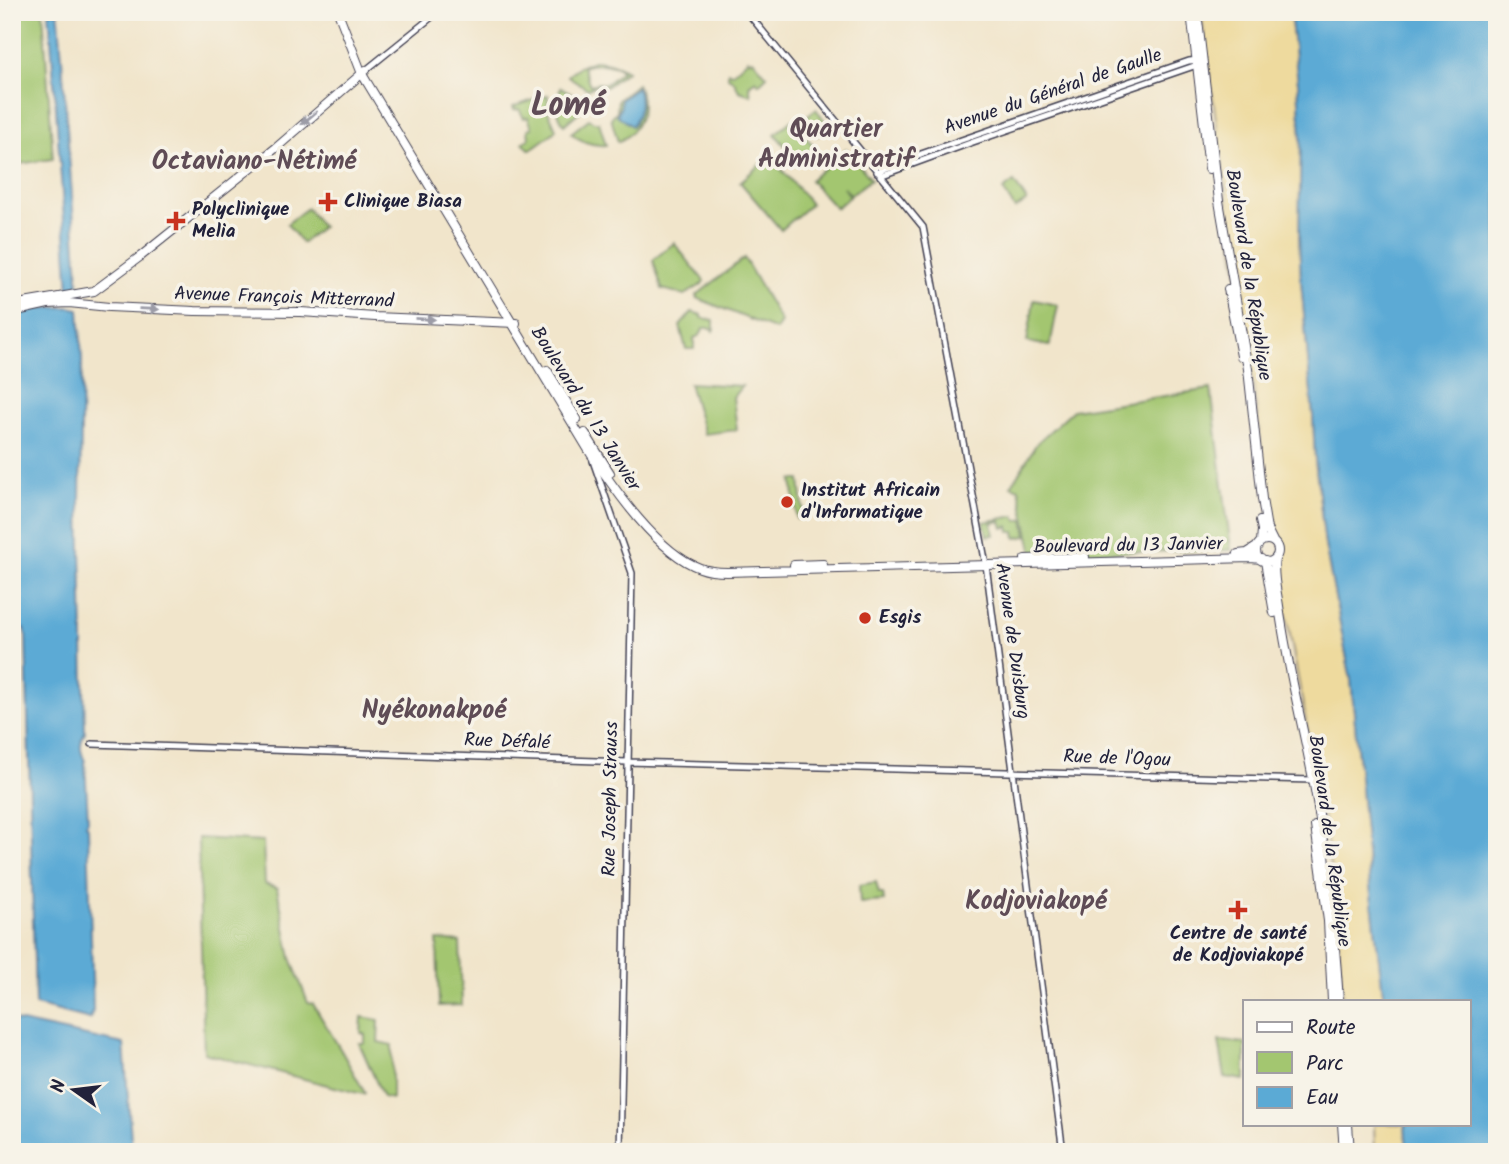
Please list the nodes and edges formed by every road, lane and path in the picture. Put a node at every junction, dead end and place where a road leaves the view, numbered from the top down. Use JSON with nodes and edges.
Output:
{"nodes":[{"id":1,"x":341,"y":12,"type":"edge"},
{"id":2,"x":438,"y":12,"type":"edge"},
{"id":3,"x":747,"y":12,"type":"edge"},
{"id":4,"x":1191,"y":12,"type":"edge"},
{"id":5,"x":1197,"y":12,"type":"edge"},
{"id":6,"x":1199,"y":62,"type":"junction"},
{"id":7,"x":364,"y":72,"type":"junction"},
{"id":8,"x":878,"y":174,"type":"junction"},
{"id":9,"x":81,"y":299,"type":"junction"},
{"id":10,"x":47,"y":302,"type":"junction"},
{"id":11,"x":12,"y":305,"type":"edge"},
{"id":12,"x":12,"y":312,"type":"edge"},
{"id":13,"x":516,"y":323,"type":"junction"},
{"id":14,"x":591,"y":454,"type":"junction"},
{"id":15,"x":1273,"y":541,"type":"junction"},
{"id":16,"x":1259,"y":544,"type":"junction"},
{"id":17,"x":1275,"y":559,"type":"junction"},
{"id":18,"x":1263,"y":560,"type":"junction"},
{"id":19,"x":985,"y":563,"type":"junction"},
{"id":20,"x":92,"y":744,"type":"dead end"},
{"id":21,"x":628,"y":762,"type":"junction"},
{"id":22,"x":921,"y":770,"type":"joint"},
{"id":23,"x":1013,"y":772,"type":"junction"},
{"id":24,"x":1310,"y":780,"type":"junction"},
{"id":25,"x":1332,"y":1000,"type":"edge"},
{"id":26,"x":1339,"y":1000,"type":"edge"},
{"id":27,"x":1342,"y":1126,"type":"edge"},
{"id":28,"x":1348,"y":1126,"type":"edge"},
{"id":29,"x":620,"y":1152,"type":"edge"},
{"id":30,"x":1063,"y":1152,"type":"edge"},
{"id":31,"x":1344,"y":1152,"type":"edge"},
{"id":32,"x":1350,"y":1152,"type":"edge"}],
"edges":[{"from":1,"to":7,"type":"highway","name":"Boulevard du 13 Janvier"},
{"from":2,"to":7,"type":"street"},
{"from":3,"to":8,"type":"street"},
{"from":4,"to":6,"type":"highway","name":"Boulevard de la République"},
{"from":5,"to":6,"type":"highway","name":"Boulevard de la République"},
{"from":6,"to":8,"type":"street","name":"Avenue du Général de Gaulle"},
{"from":6,"to":15,"type":"highway","name":"Boulevard de la République"},
{"from":6,"to":16,"type":"highway","name":"Boulevard de la République"},
{"from":7,"to":9,"type":"highway","one_way":true},
{"from":7,"to":13,"type":"highway","name":"Boulevard du 13 Janvier"},
{"from":8,"to":19,"type":"street","name":"Avenue de Duisburg"},
{"from":9,"to":10,"type":"highway"},
{"from":9,"to":13,"type":"highway","name":"Avenue François Mitterrand","one_way":true},
{"from":10,"to":11,"type":"highway"},
{"from":10,"to":12,"type":"highway"},
{"from":13,"to":14,"type":"highway","name":"Boulevard du 13 Janvier"},
{"from":13,"to":19,"type":"highway","name":"Boulevard du 13 Janvier"},
{"from":14,"to":19,"type":"highway","name":"Boulevard du 13 Janvier"},
{"from":14,"to":21,"type":"street","name":"Rue Joseph Strauss"},
{"from":15,"to":16,"type":"highway"},
{"from":15,"to":17,"type":"highway"},
{"from":16,"to":18,"type":"highway"},
{"from":16,"to":19,"type":"highway","name":"Boulevard du 13 Janvier"},
{"from":17,"to":18,"type":"highway"},
{"from":17,"to":24,"type":"highway","name":"Boulevard de la République"},
{"from":18,"to":19,"type":"highway","name":"Boulevard du 13 Janvier"},
{"from":18,"to":24,"type":"highway","name":"Boulevard de la République"},
{"from":19,"to":23,"type":"street","name":"Avenue de Duisburg"},
{"from":20,"to":21,"type":"street","name":"Rue Défalé"},
{"from":21,"to":22,"type":"street","name":"Rue Défalé"},
{"from":21,"to":29,"type":"street","name":"Rue Joseph Strauss"},
{"from":22,"to":23,"type":"street","name":"Rue de l'Ogou"},
{"from":23,"to":24,"type":"street","name":"Rue de l'Ogou"},
{"from":23,"to":30,"type":"street","name":"Avenue de Duisburg"},
{"from":24,"to":25,"type":"highway","name":"Boulevard de la République"},
{"from":24,"to":26,"type":"highway","name":"Boulevard de la République"},
{"from":27,"to":31,"type":"highway"},
{"from":28,"to":32,"type":"highway"}]}
